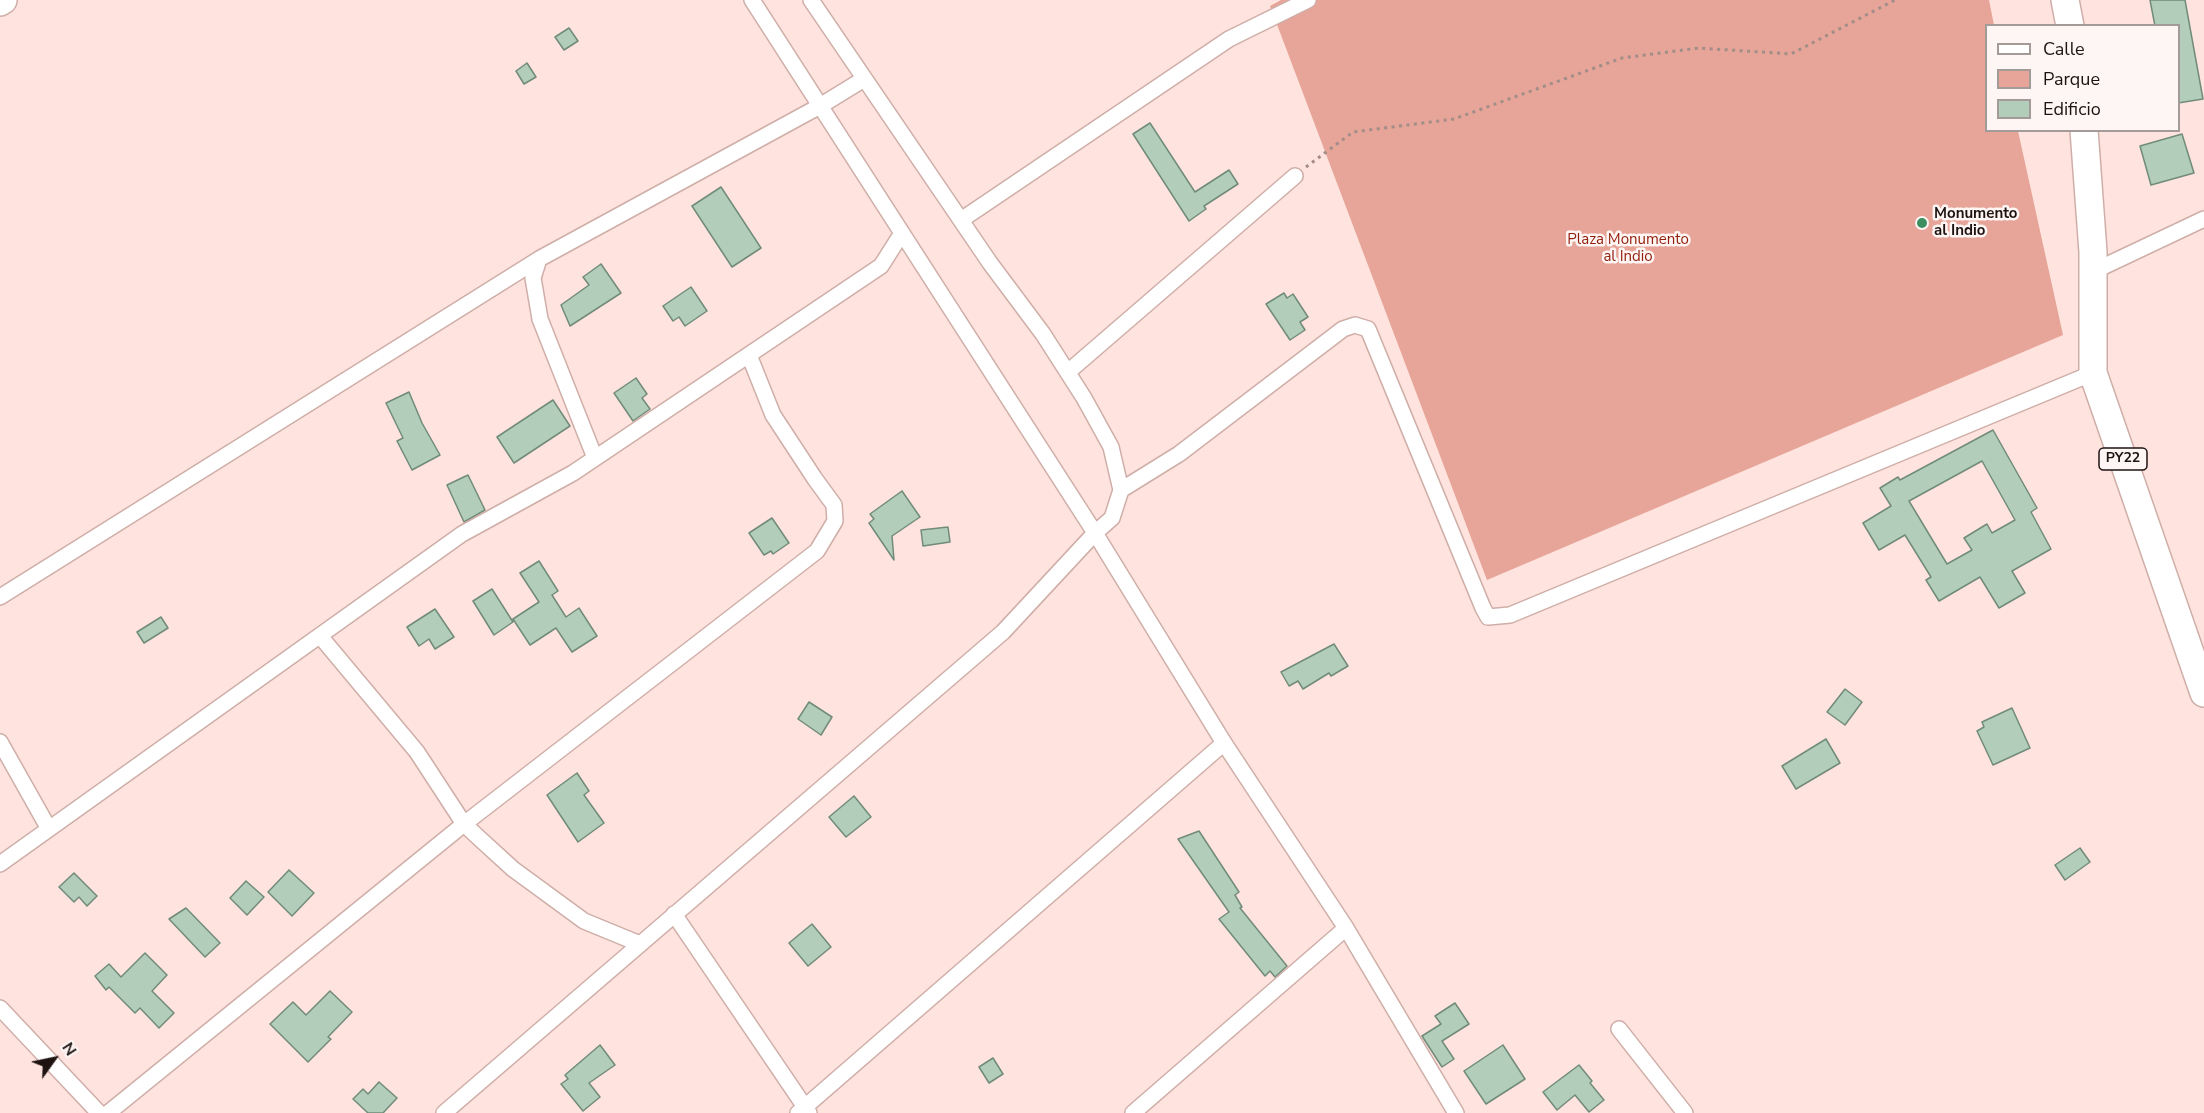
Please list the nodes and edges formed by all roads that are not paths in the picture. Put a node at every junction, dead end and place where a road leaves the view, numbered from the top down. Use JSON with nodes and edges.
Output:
{"nodes":[{"id":1,"x":752,"y":0,"type":"edge"},
{"id":2,"x":811,"y":0,"type":"edge"},
{"id":3,"x":1308,"y":0,"type":"edge"},
{"id":4,"x":2065,"y":0,"type":"edge"},
{"id":5,"x":2070,"y":24,"type":"edge"},
{"id":6,"x":864,"y":79,"type":"junction"},
{"id":7,"x":820,"y":106,"type":"junction"},
{"id":8,"x":2084,"y":132,"type":"edge"},
{"id":9,"x":1295,"y":176,"type":"road end"},
{"id":10,"x":2204,"y":219,"type":"edge"},
{"id":11,"x":961,"y":220,"type":"junction"},
{"id":12,"x":902,"y":233,"type":"junction"},
{"id":13,"x":539,"y":259,"type":"junction"},
{"id":14,"x":2092,"y":273,"type":"junction"},
{"id":15,"x":749,"y":355,"type":"junction"},
{"id":16,"x":1068,"y":372,"type":"junction"},
{"id":17,"x":2093,"y":373,"type":"junction"},
{"id":18,"x":595,"y":458,"type":"junction"},
{"id":19,"x":1120,"y":490,"type":"junction"},
{"id":20,"x":1095,"y":533,"type":"junction"},
{"id":21,"x":0,"y":597,"type":"edge"},
{"id":22,"x":320,"y":636,"type":"junction"},
{"id":23,"x":2204,"y":693,"type":"edge"},
{"id":24,"x":0,"y":742,"type":"edge"},
{"id":25,"x":1224,"y":743,"type":"junction"},
{"id":26,"x":464,"y":824,"type":"junction"},
{"id":27,"x":49,"y":829,"type":"junction"},
{"id":28,"x":0,"y":864,"type":"edge"},
{"id":29,"x":674,"y":914,"type":"junction"},
{"id":30,"x":1346,"y":928,"type":"junction"},
{"id":31,"x":640,"y":944,"type":"junction"},
{"id":32,"x":0,"y":1008,"type":"edge"},
{"id":33,"x":1619,"y":1029,"type":"dead end"},
{"id":34,"x":804,"y":1111,"type":"edge"},
{"id":35,"x":99,"y":1113,"type":"edge"},
{"id":36,"x":108,"y":1113,"type":"edge"},
{"id":37,"x":444,"y":1113,"type":"edge"},
{"id":38,"x":1133,"y":1113,"type":"edge"},
{"id":39,"x":1455,"y":1113,"type":"edge"},
{"id":40,"x":1684,"y":1113,"type":"edge"}],
"edges":[{"from":1,"to":7,"type":"street"},
{"from":2,"to":6,"type":"street"},
{"from":3,"to":11,"type":"street"},
{"from":4,"to":5,"type":"highway"},
{"from":6,"to":7,"type":"street"},
{"from":6,"to":11,"type":"street"},
{"from":7,"to":12,"type":"street"},
{"from":7,"to":13,"type":"street"},
{"from":8,"to":14,"type":"highway","number":"PY22"},
{"from":9,"to":16,"type":"street"},
{"from":10,"to":14,"type":"street"},
{"from":11,"to":16,"type":"street"},
{"from":12,"to":15,"type":"street"},
{"from":12,"to":20,"type":"street"},
{"from":13,"to":18,"type":"street"},
{"from":13,"to":21,"type":"street"},
{"from":14,"to":17,"type":"highway","number":"PY22"},
{"from":15,"to":18,"type":"street"},
{"from":15,"to":26,"type":"street"},
{"from":16,"to":19,"type":"street"},
{"from":17,"to":19,"type":"street"},
{"from":17,"to":23,"type":"highway","number":"PY22"},
{"from":18,"to":22,"type":"street"},
{"from":19,"to":20,"type":"street"},
{"from":20,"to":25,"type":"street"},
{"from":20,"to":29,"type":"street"},
{"from":22,"to":26,"type":"street"},
{"from":22,"to":27,"type":"street"},
{"from":24,"to":27,"type":"street"},
{"from":25,"to":30,"type":"street"},
{"from":25,"to":34,"type":"street"},
{"from":26,"to":31,"type":"street"},
{"from":26,"to":36,"type":"street"},
{"from":27,"to":28,"type":"street"},
{"from":29,"to":31,"type":"street"},
{"from":29,"to":34,"type":"street"},
{"from":30,"to":38,"type":"street"},
{"from":30,"to":39,"type":"street"},
{"from":31,"to":37,"type":"street"},
{"from":32,"to":35,"type":"street"},
{"from":33,"to":40,"type":"street"}]}
